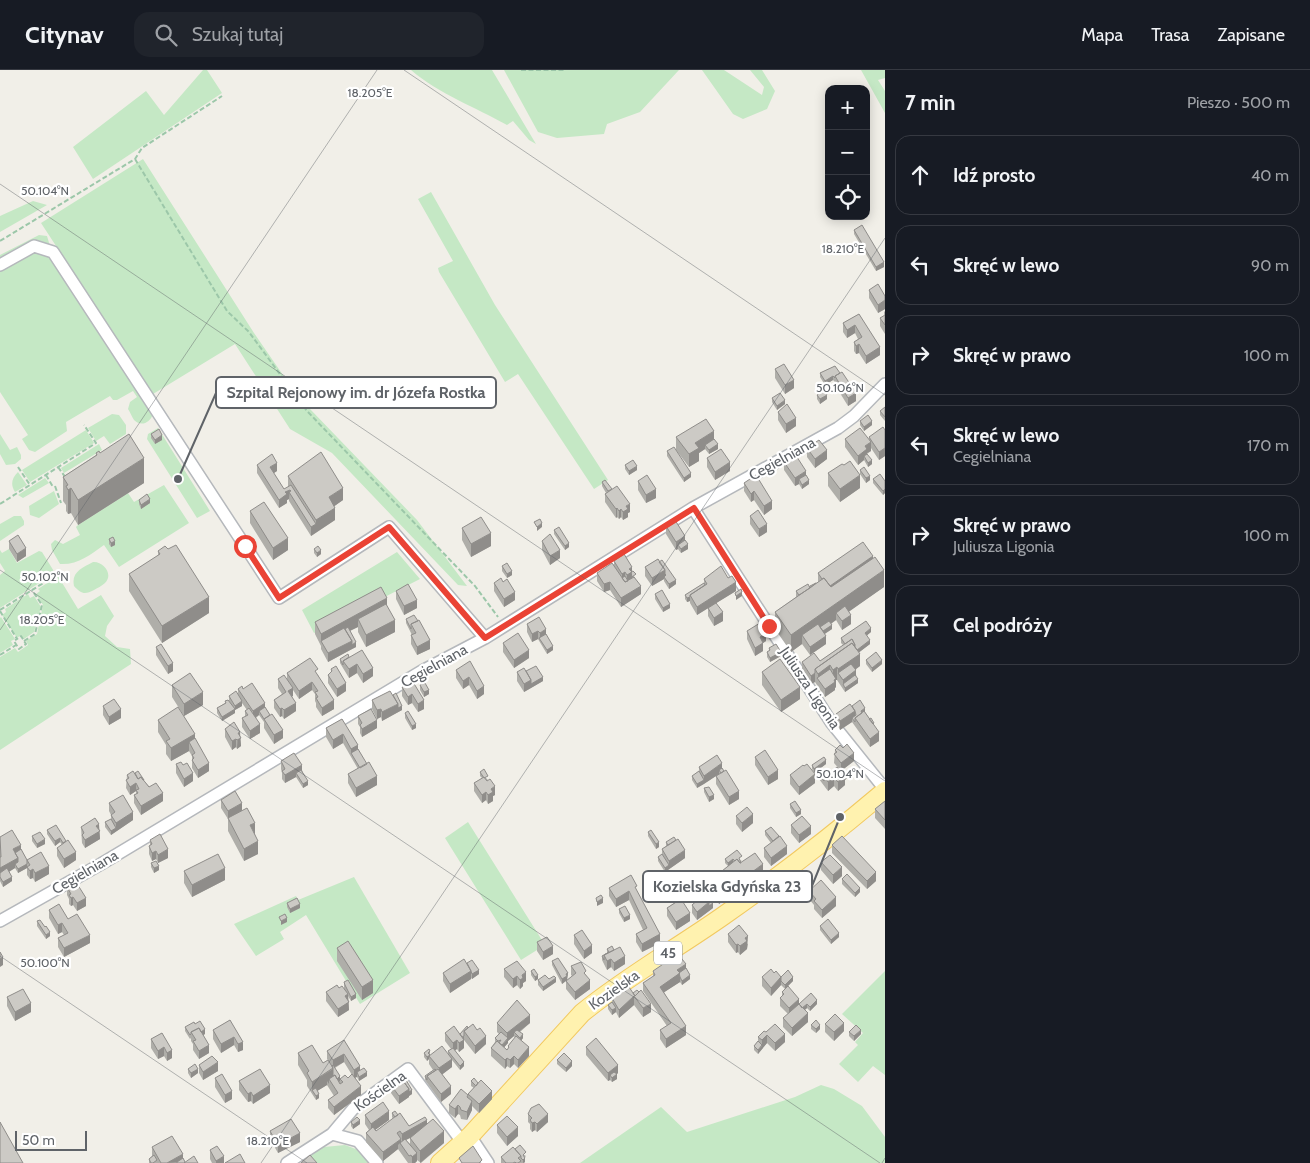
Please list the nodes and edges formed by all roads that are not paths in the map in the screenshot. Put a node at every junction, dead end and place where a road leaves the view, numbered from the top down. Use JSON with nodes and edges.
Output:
{"nodes":[{"id":1,"x":0,"y":265,"type":"edge"},
{"id":2,"x":885,"y":384,"type":"edge"},
{"id":3,"x":694,"y":508,"type":"junction"},
{"id":4,"x":485,"y":638,"type":"junction"},
{"id":5,"x":885,"y":786,"type":"edge"},
{"id":6,"x":885,"y":790,"type":"edge"},
{"id":7,"x":0,"y":921,"type":"edge"},
{"id":8,"x":332,"y":1134,"type":"junction"},
{"id":9,"x":466,"y":1140,"type":"junction"},
{"id":10,"x":288,"y":1163,"type":"edge"},
{"id":11,"x":377,"y":1163,"type":"edge"},
{"id":12,"x":440,"y":1163,"type":"edge"},
{"id":13,"x":488,"y":1163,"type":"edge"}],
"edges":[{"from":1,"to":4,"type":"street"},
{"from":2,"to":3,"type":"street","name":"Cegielniana"},
{"from":3,"to":4,"type":"street","name":"Cegielniana"},
{"from":3,"to":5,"type":"street","name":"Juliusza Ligonia"},
{"from":4,"to":7,"type":"street","name":"Cegielniana"},
{"from":6,"to":9,"type":"main road","name":"Kozielska","number":"45"},
{"from":8,"to":9,"type":"street","name":"Kościelna"},
{"from":8,"to":10,"type":"street","name":"Kościelna"},
{"from":8,"to":11,"type":"street"},
{"from":9,"to":12,"type":"main road","name":"Kozielska","number":"45"},
{"from":9,"to":13,"type":"street"}]}
